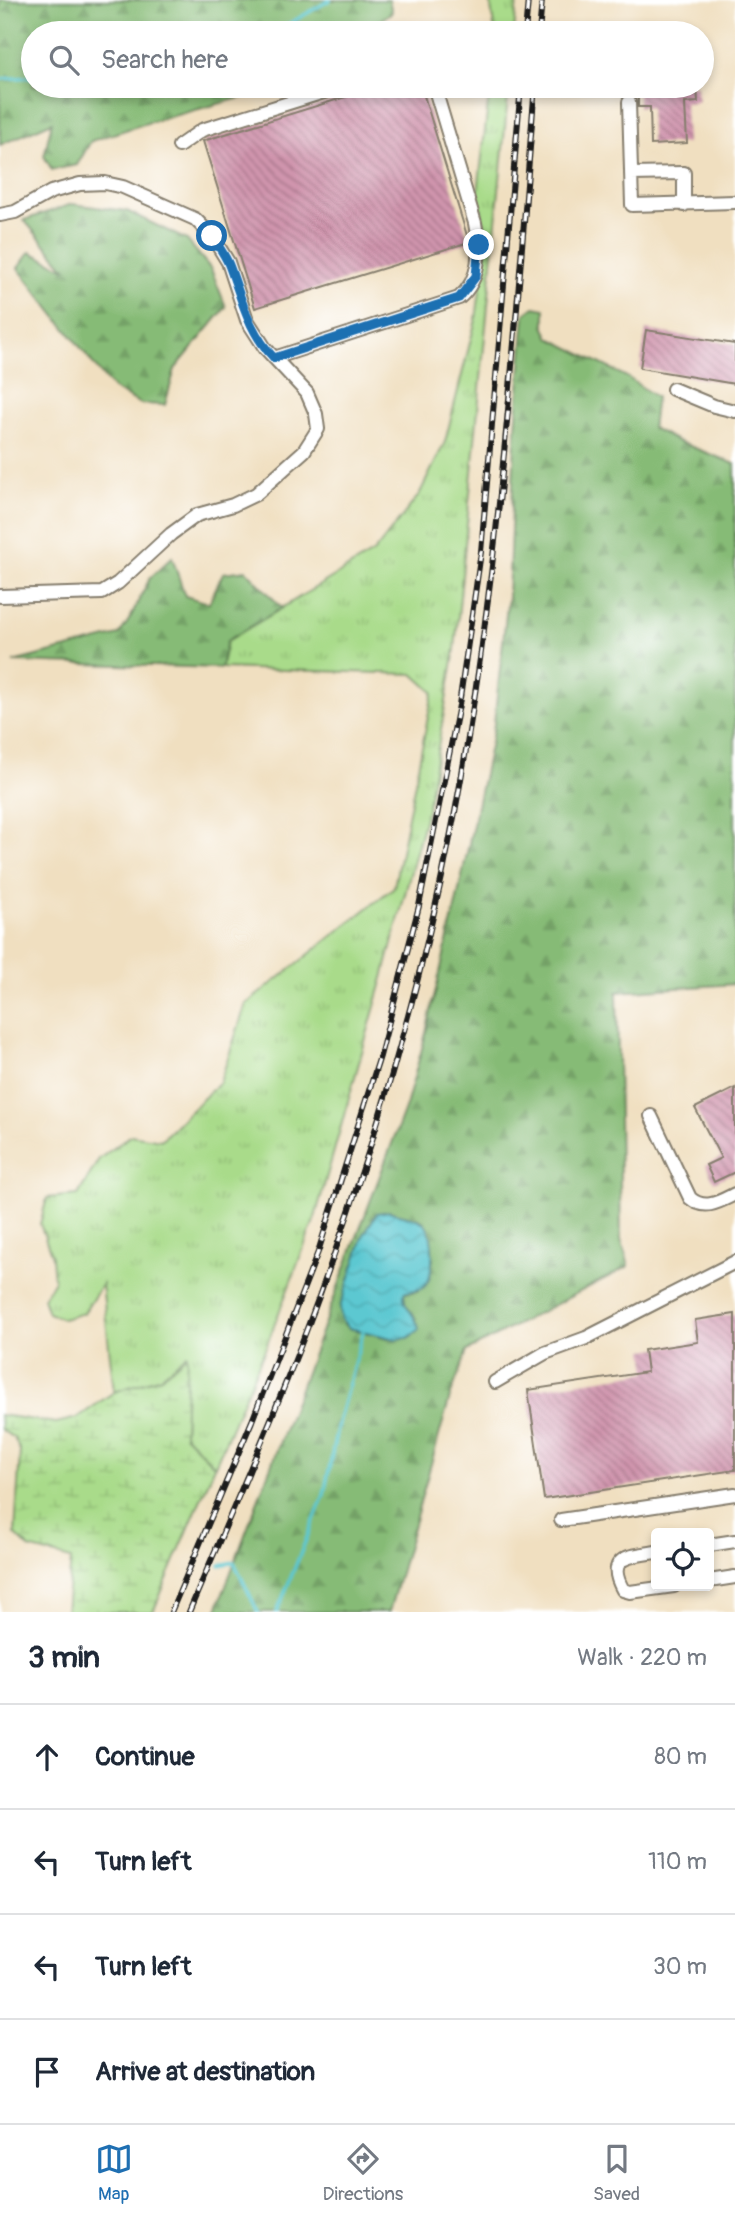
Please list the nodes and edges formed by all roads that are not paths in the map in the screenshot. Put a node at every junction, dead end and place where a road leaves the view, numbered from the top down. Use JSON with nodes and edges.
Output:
{"nodes":[{"id":1,"x":305,"y":98,"type":"edge"},
{"id":2,"x":438,"y":98,"type":"edge"},
{"id":3,"x":629,"y":102,"type":"dead end"},
{"id":4,"x":179,"y":146,"type":"dead end"},
{"id":5,"x":631,"y":174,"type":"junction"},
{"id":6,"x":735,"y":202,"type":"edge"},
{"id":7,"x":684,"y":205,"type":"junction"},
{"id":8,"x":0,"y":215,"type":"edge"},
{"id":9,"x":274,"y":358,"type":"junction"},
{"id":10,"x":673,"y":389,"type":"dead end"},
{"id":11,"x":735,"y":411,"type":"edge"},
{"id":12,"x":0,"y":596,"type":"edge"},
{"id":13,"x":651,"y":1116,"type":"dead end"},
{"id":14,"x":735,"y":1194,"type":"edge"},
{"id":15,"x":735,"y":1262,"type":"edge"},
{"id":16,"x":495,"y":1382,"type":"dead end"},
{"id":17,"x":735,"y":1494,"type":"edge"},
{"id":18,"x":561,"y":1520,"type":"dead end"},
{"id":19,"x":735,"y":1541,"type":"edge"},
{"id":20,"x":714,"y":1544,"type":"edge"},
{"id":21,"x":651,"y":1553,"type":"edge"},
{"id":22,"x":735,"y":1577,"type":"edge"},
{"id":23,"x":714,"y":1580,"type":"edge"},
{"id":24,"x":651,"y":1589,"type":"edge"}],
"edges":[{"from":1,"to":4,"type":"lane"},
{"from":2,"to":9,"type":"lane"},
{"from":3,"to":5,"type":"lane"},
{"from":5,"to":7,"type":"lane"},
{"from":5,"to":7,"type":"lane"},
{"from":6,"to":7,"type":"lane"},
{"from":8,"to":9,"type":"lane"},
{"from":9,"to":12,"type":"lane"},
{"from":10,"to":11,"type":"lane"},
{"from":13,"to":14,"type":"lane"},
{"from":15,"to":16,"type":"lane"},
{"from":17,"to":18,"type":"lane"},
{"from":19,"to":20,"type":"lane"},
{"from":21,"to":24,"type":"lane"},
{"from":22,"to":23,"type":"lane"}]}
